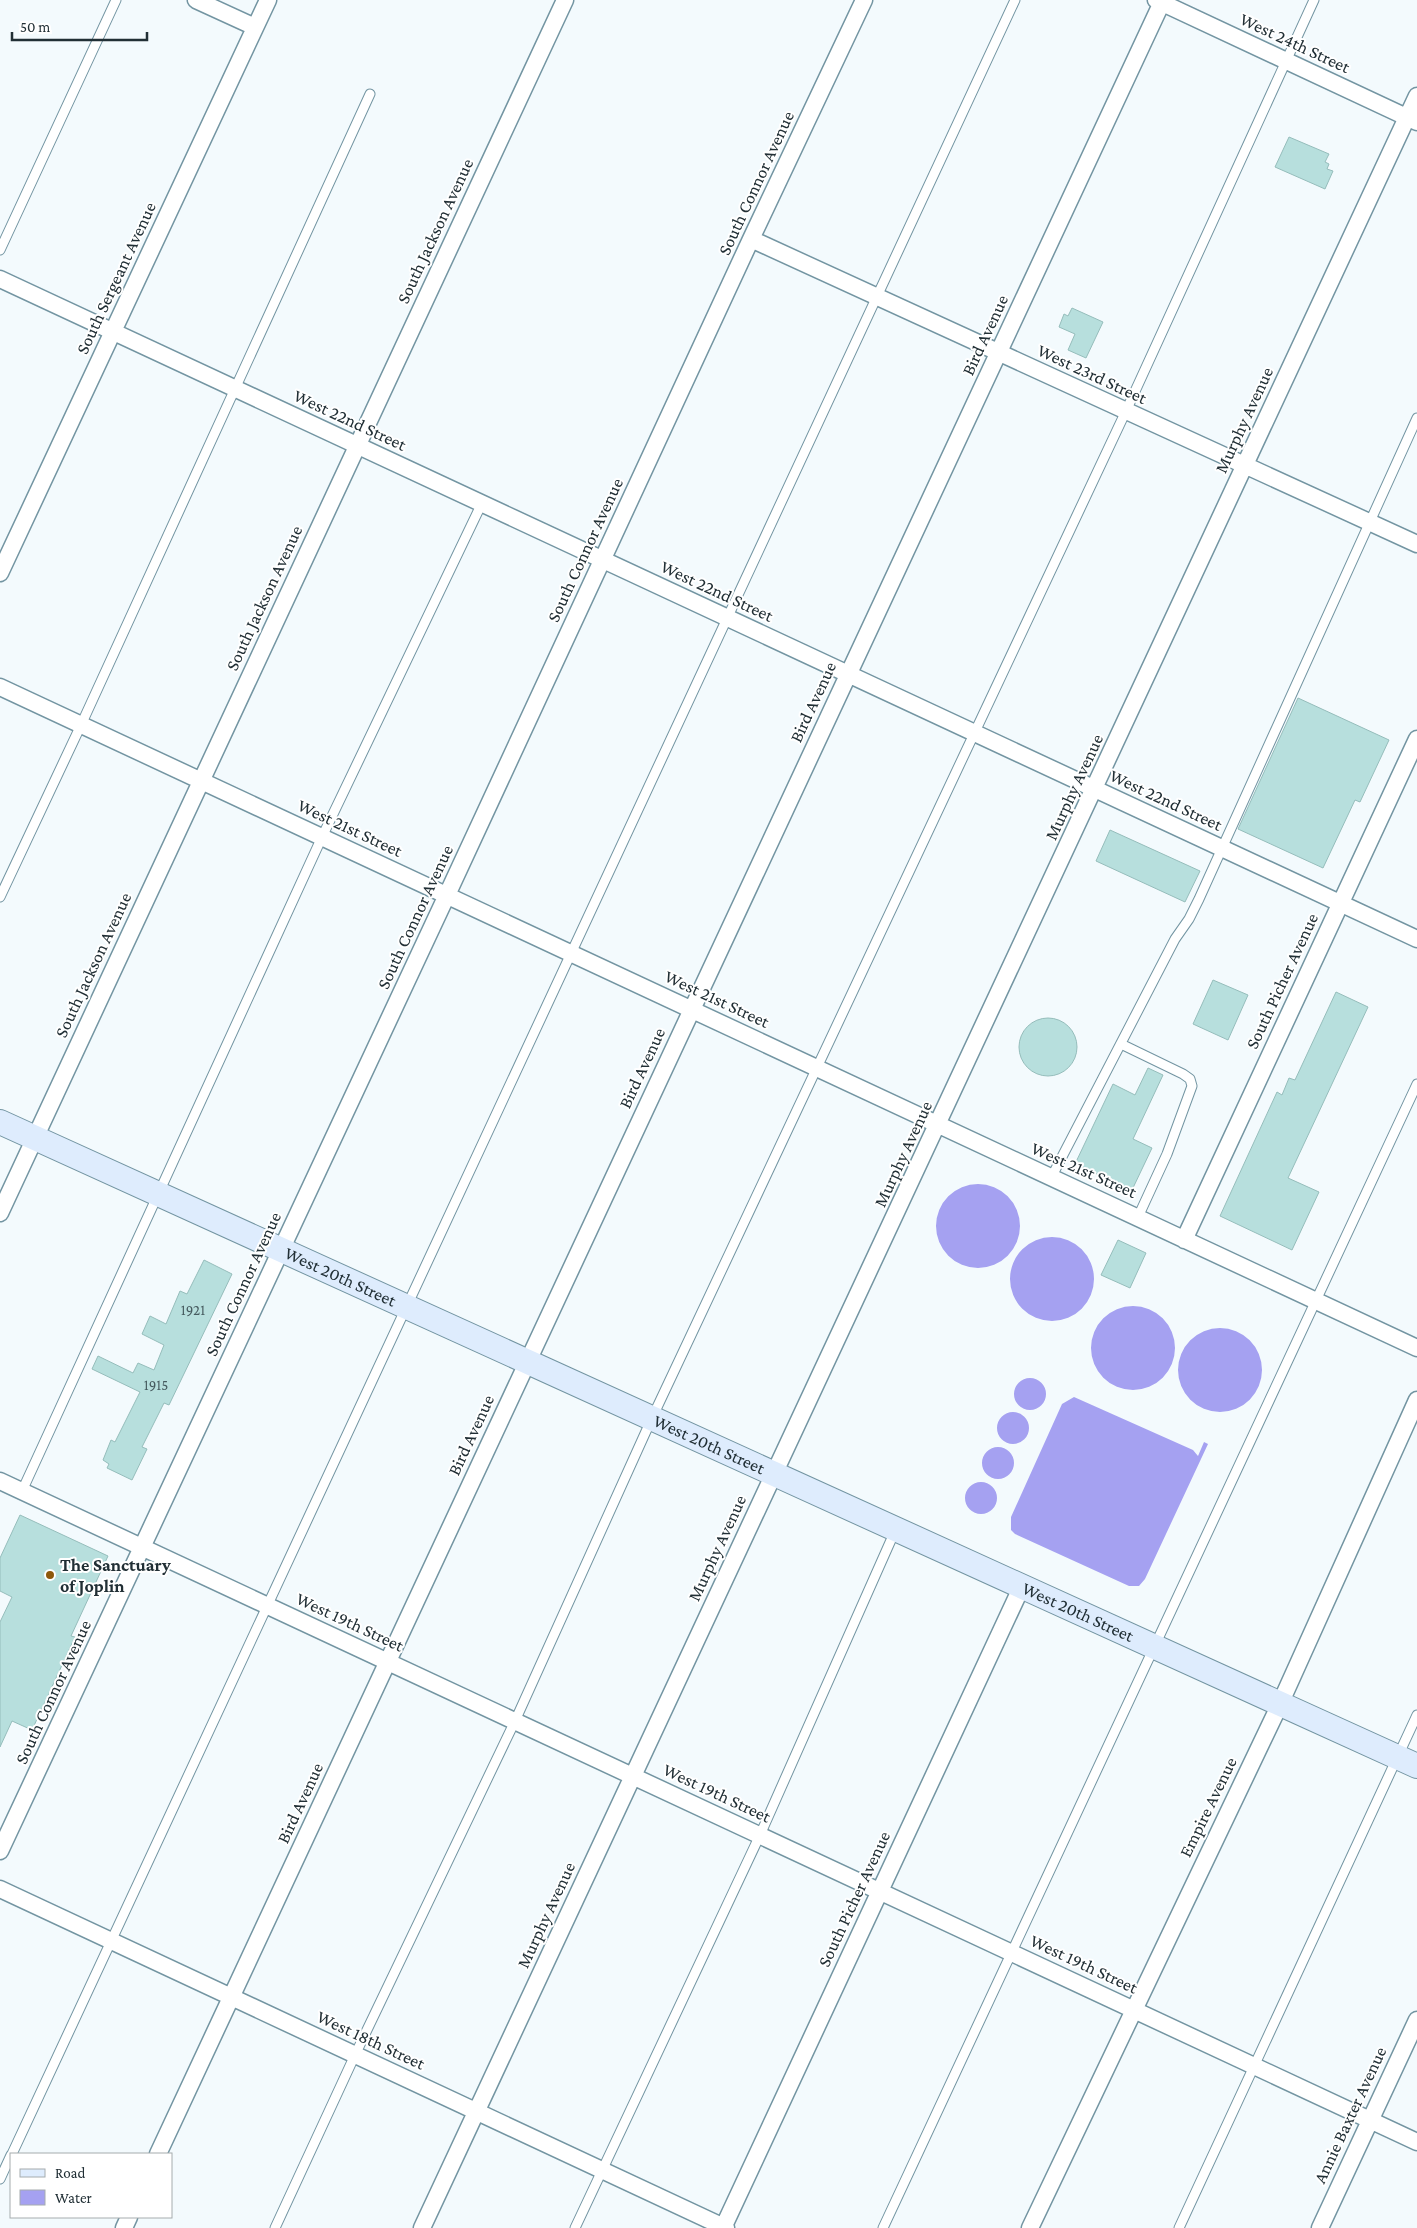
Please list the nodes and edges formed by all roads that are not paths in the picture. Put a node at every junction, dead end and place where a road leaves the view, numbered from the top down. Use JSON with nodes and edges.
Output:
{"nodes":[{"id":1,"x":116,"y":0,"type":"edge"},
{"id":2,"x":196,"y":0,"type":"edge"},
{"id":3,"x":268,"y":0,"type":"edge"},
{"id":4,"x":565,"y":0,"type":"edge"},
{"id":5,"x":864,"y":0,"type":"edge"},
{"id":6,"x":1015,"y":0,"type":"edge"},
{"id":7,"x":1314,"y":0,"type":"edge"},
{"id":8,"x":1160,"y":1,"type":"edge"},
{"id":9,"x":255,"y":27,"type":"junction"},
{"id":10,"x":1286,"y":61,"type":"junction"},
{"id":11,"x":370,"y":94,"type":"dead end"},
{"id":12,"x":1417,"y":96,"type":"edge"},
{"id":13,"x":1412,"y":120,"type":"edge"},
{"id":14,"x":751,"y":238,"type":"junction"},
{"id":15,"x":0,"y":250,"type":"edge"},
{"id":16,"x":0,"y":279,"type":"edge"},
{"id":17,"x":876,"y":296,"type":"junction"},
{"id":18,"x":113,"y":331,"type":"junction"},
{"id":19,"x":999,"y":353,"type":"junction"},
{"id":20,"x":234,"y":387,"type":"junction"},
{"id":21,"x":1126,"y":411,"type":"junction"},
{"id":22,"x":1417,"y":418,"type":"edge"},
{"id":23,"x":358,"y":445,"type":"junction"},
{"id":24,"x":1245,"y":466,"type":"junction"},
{"id":25,"x":482,"y":503,"type":"junction"},
{"id":26,"x":1368,"y":523,"type":"junction"},
{"id":27,"x":1417,"y":544,"type":"edge"},
{"id":28,"x":603,"y":560,"type":"junction"},
{"id":29,"x":0,"y":572,"type":"edge"},
{"id":30,"x":726,"y":617,"type":"junction"},
{"id":31,"x":848,"y":674,"type":"junction"},
{"id":32,"x":0,"y":688,"type":"edge"},
{"id":33,"x":81,"y":725,"type":"junction"},
{"id":34,"x":974,"y":732,"type":"junction"},
{"id":35,"x":1417,"y":739,"type":"edge"},
{"id":36,"x":201,"y":780,"type":"junction"},
{"id":37,"x":1095,"y":789,"type":"junction"},
{"id":38,"x":322,"y":837,"type":"junction"},
{"id":39,"x":1223,"y":848,"type":"junction"},
{"id":40,"x":447,"y":895,"type":"junction"},
{"id":41,"x":0,"y":897,"type":"edge"},
{"id":42,"x":1340,"y":903,"type":"junction"},
{"id":43,"x":1417,"y":939,"type":"edge"},
{"id":44,"x":570,"y":952,"type":"junction"},
{"id":45,"x":691,"y":1009,"type":"junction"},
{"id":46,"x":1121,"y":1044,"type":"junction"},
{"id":47,"x":816,"y":1068,"type":"junction"},
{"id":48,"x":1417,"y":1084,"type":"edge"},
{"id":49,"x":0,"y":1122,"type":"edge"},
{"id":50,"x":938,"y":1126,"type":"junction"},
{"id":51,"x":35,"y":1138,"type":"junction"},
{"id":52,"x":1051,"y":1178,"type":"junction"},
{"id":53,"x":158,"y":1194,"type":"junction"},
{"id":54,"x":0,"y":1213,"type":"edge"},
{"id":55,"x":1138,"y":1217,"type":"junction"},
{"id":56,"x":1184,"y":1240,"type":"junction"},
{"id":57,"x":282,"y":1250,"type":"junction"},
{"id":58,"x":1317,"y":1301,"type":"junction"},
{"id":59,"x":406,"y":1306,"type":"junction"},
{"id":60,"x":1417,"y":1348,"type":"edge"},
{"id":61,"x":527,"y":1362,"type":"junction"},
{"id":62,"x":1417,"y":1400,"type":"edge"},
{"id":63,"x":652,"y":1418,"type":"junction"},
{"id":64,"x":774,"y":1474,"type":"junction"},
{"id":65,"x":0,"y":1481,"type":"edge"},
{"id":66,"x":22,"y":1491,"type":"junction"},
{"id":67,"x":896,"y":1529,"type":"junction"},
{"id":68,"x":143,"y":1548,"type":"junction"},
{"id":69,"x":1022,"y":1586,"type":"junction"},
{"id":70,"x":266,"y":1605,"type":"junction"},
{"id":71,"x":1154,"y":1646,"type":"junction"},
{"id":72,"x":387,"y":1662,"type":"junction"},
{"id":73,"x":1280,"y":1704,"type":"junction"},
{"id":74,"x":1417,"y":1715,"type":"edge"},
{"id":75,"x":515,"y":1721,"type":"junction"},
{"id":76,"x":1407,"y":1761,"type":"edge"},
{"id":77,"x":632,"y":1776,"type":"junction"},
{"id":78,"x":760,"y":1835,"type":"junction"},
{"id":79,"x":0,"y":1851,"type":"edge"},
{"id":80,"x":0,"y":1889,"type":"edge"},
{"id":81,"x":880,"y":1890,"type":"junction"},
{"id":82,"x":112,"y":1941,"type":"junction"},
{"id":83,"x":1011,"y":1952,"type":"junction"},
{"id":84,"x":232,"y":1997,"type":"junction"},
{"id":85,"x":1133,"y":2009,"type":"junction"},
{"id":86,"x":1417,"y":2020,"type":"edge"},
{"id":87,"x":355,"y":2055,"type":"junction"},
{"id":88,"x":1253,"y":2065,"type":"junction"},
{"id":89,"x":477,"y":2111,"type":"junction"},
{"id":90,"x":1370,"y":2120,"type":"junction"},
{"id":91,"x":1417,"y":2142,"type":"edge"},
{"id":92,"x":13,"y":2153,"type":"edge"},
{"id":93,"x":158,"y":2153,"type":"edge"},
{"id":94,"x":10,"y":2159,"type":"edge"},
{"id":95,"x":602,"y":2170,"type":"junction"},
{"id":96,"x":0,"y":2179,"type":"edge"},
{"id":97,"x":276,"y":2228,"type":"edge"},
{"id":98,"x":422,"y":2228,"type":"edge"},
{"id":99,"x":575,"y":2228,"type":"edge"},
{"id":100,"x":724,"y":2228,"type":"edge"},
{"id":101,"x":883,"y":2228,"type":"edge"},
{"id":102,"x":1030,"y":2228,"type":"edge"},
{"id":103,"x":1179,"y":2228,"type":"edge"},
{"id":104,"x":1320,"y":2228,"type":"edge"}],
"edges":[{"from":1,"to":15,"type":"lane"},
{"from":2,"to":9,"type":"street"},
{"from":3,"to":9,"type":"street","name":"South Sergeant Avenue"},
{"from":4,"to":23,"type":"street","name":"South Jackson Avenue"},
{"from":5,"to":14,"type":"street","name":"South Connor Avenue"},
{"from":6,"to":17,"type":"lane"},
{"from":7,"to":10,"type":"lane"},
{"from":8,"to":10,"type":"street","name":"West 24th Street"},
{"from":8,"to":19,"type":"street","name":"Bird Avenue"},
{"from":9,"to":18,"type":"street","name":"South Sergeant Avenue"},
{"from":10,"to":13,"type":"street","name":"West 24th Street"},
{"from":10,"to":21,"type":"lane"},
{"from":11,"to":20,"type":"lane"},
{"from":12,"to":13,"type":"street","name":"Murphy Avenue"},
{"from":13,"to":24,"type":"street","name":"Murphy Avenue"},
{"from":14,"to":17,"type":"street","name":"West 23rd Street"},
{"from":14,"to":28,"type":"street","name":"South Connor Avenue"},
{"from":16,"to":18,"type":"street","name":"West 22nd Street"},
{"from":17,"to":19,"type":"street","name":"West 23rd Street"},
{"from":17,"to":30,"type":"lane"},
{"from":18,"to":20,"type":"street","name":"West 22nd Street"},
{"from":18,"to":29,"type":"street","name":"South Sergeant Avenue"},
{"from":19,"to":21,"type":"street","name":"West 23rd Street"},
{"from":19,"to":31,"type":"street","name":"Bird Avenue"},
{"from":20,"to":23,"type":"street","name":"West 22nd Street"},
{"from":20,"to":33,"type":"lane"},
{"from":21,"to":24,"type":"street","name":"West 23rd Street"},
{"from":21,"to":34,"type":"lane"},
{"from":22,"to":26,"type":"lane"},
{"from":23,"to":25,"type":"street","name":"West 22nd Street"},
{"from":23,"to":36,"type":"street","name":"South Jackson Avenue"},
{"from":24,"to":26,"type":"street","name":"West 23rd Street"},
{"from":24,"to":37,"type":"street","name":"Murphy Avenue"},
{"from":25,"to":28,"type":"street","name":"West 22nd Street"},
{"from":25,"to":38,"type":"lane"},
{"from":26,"to":27,"type":"street","name":"West 23rd Street"},
{"from":26,"to":39,"type":"lane"},
{"from":28,"to":30,"type":"street","name":"West 22nd Street"},
{"from":28,"to":40,"type":"street","name":"South Connor Avenue"},
{"from":30,"to":31,"type":"street","name":"West 22nd Street"},
{"from":30,"to":44,"type":"lane"},
{"from":31,"to":34,"type":"street","name":"West 22nd Street"},
{"from":31,"to":45,"type":"street","name":"Bird Avenue"},
{"from":32,"to":33,"type":"street","name":"West 21st Street"},
{"from":33,"to":36,"type":"street","name":"West 21st Street"},
{"from":33,"to":41,"type":"lane"},
{"from":34,"to":37,"type":"street","name":"West 22nd Street"},
{"from":34,"to":47,"type":"lane"},
{"from":35,"to":42,"type":"street","name":"South Picher Avenue"},
{"from":36,"to":38,"type":"street","name":"West 21st Street"},
{"from":36,"to":51,"type":"street","name":"South Jackson Avenue"},
{"from":37,"to":39,"type":"street","name":"West 22nd Street"},
{"from":37,"to":50,"type":"street","name":"Murphy Avenue"},
{"from":38,"to":40,"type":"street","name":"West 21st Street"},
{"from":38,"to":53,"type":"lane"},
{"from":39,"to":42,"type":"street","name":"West 22nd Street"},
{"from":39,"to":46,"type":"lane"},
{"from":40,"to":44,"type":"street","name":"West 21st Street"},
{"from":40,"to":57,"type":"street","name":"South Connor Avenue"},
{"from":42,"to":43,"type":"street","name":"West 22nd Street"},
{"from":42,"to":56,"type":"street","name":"South Picher Avenue"},
{"from":44,"to":45,"type":"street","name":"West 21st Street"},
{"from":44,"to":59,"type":"lane"},
{"from":45,"to":47,"type":"street","name":"West 21st Street"},
{"from":45,"to":61,"type":"street","name":"Bird Avenue"},
{"from":46,"to":52,"type":"lane"},
{"from":46,"to":55,"type":"lane"},
{"from":47,"to":50,"type":"street","name":"West 21st Street"},
{"from":47,"to":63,"type":"lane"},
{"from":48,"to":58,"type":"lane"},
{"from":49,"to":51,"type":"main road","name":"West 20th Street"},
{"from":50,"to":52,"type":"street","name":"West 21st Street"},
{"from":50,"to":64,"type":"street","name":"Murphy Avenue"},
{"from":51,"to":53,"type":"main road","name":"West 20th Street"},
{"from":51,"to":54,"type":"street","name":"South Jackson Avenue"},
{"from":52,"to":55,"type":"street","name":"West 21st Street"},
{"from":53,"to":57,"type":"main road","name":"West 20th Street"},
{"from":53,"to":66,"type":"lane"},
{"from":55,"to":56,"type":"street","name":"West 21st Street"},
{"from":56,"to":58,"type":"street","name":"West 21st Street"},
{"from":57,"to":59,"type":"main road","name":"West 20th Street"},
{"from":57,"to":68,"type":"street","name":"South Connor Avenue"},
{"from":58,"to":60,"type":"street","name":"West 21st Street"},
{"from":58,"to":71,"type":"lane"},
{"from":59,"to":61,"type":"main road","name":"West 20th Street"},
{"from":59,"to":70,"type":"lane"},
{"from":61,"to":63,"type":"main road","name":"West 20th Street"},
{"from":61,"to":72,"type":"street","name":"Bird Avenue"},
{"from":62,"to":73,"type":"street","name":"Empire Avenue"},
{"from":63,"to":64,"type":"main road","name":"West 20th Street"},
{"from":63,"to":75,"type":"lane"},
{"from":64,"to":67,"type":"main road","name":"West 20th Street"},
{"from":64,"to":77,"type":"street","name":"Murphy Avenue"},
{"from":65,"to":66,"type":"street","name":"West 19th Street"},
{"from":66,"to":68,"type":"street","name":"West 19th Street"},
{"from":67,"to":69,"type":"main road","name":"West 20th Street"},
{"from":67,"to":78,"type":"lane"},
{"from":68,"to":70,"type":"street","name":"West 19th Street"},
{"from":68,"to":79,"type":"street","name":"South Connor Avenue"},
{"from":69,"to":71,"type":"main road","name":"West 20th Street"},
{"from":69,"to":81,"type":"street","name":"South Picher Avenue"},
{"from":70,"to":72,"type":"street","name":"West 19th Street"},
{"from":70,"to":82,"type":"lane"},
{"from":71,"to":73,"type":"main road","name":"West 20th Street"},
{"from":71,"to":83,"type":"lane"},
{"from":72,"to":75,"type":"street","name":"West 19th Street"},
{"from":72,"to":84,"type":"street","name":"Bird Avenue"},
{"from":73,"to":76,"type":"main road","name":"West 20th Street"},
{"from":73,"to":85,"type":"street","name":"Empire Avenue"},
{"from":74,"to":76,"type":"lane"},
{"from":75,"to":77,"type":"street","name":"West 19th Street"},
{"from":75,"to":87,"type":"lane"},
{"from":76,"to":88,"type":"lane"},
{"from":77,"to":78,"type":"street","name":"West 19th Street"},
{"from":77,"to":89,"type":"street","name":"Murphy Avenue"},
{"from":78,"to":81,"type":"street","name":"West 19th Street"},
{"from":78,"to":95,"type":"lane"},
{"from":80,"to":82,"type":"street","name":"West 18th Street"},
{"from":81,"to":83,"type":"street","name":"West 19th Street"},
{"from":81,"to":100,"type":"street","name":"South Picher Avenue"},
{"from":82,"to":84,"type":"street","name":"West 18th Street"},
{"from":82,"to":92,"type":"lane"},
{"from":83,"to":85,"type":"street","name":"West 19th Street"},
{"from":83,"to":101,"type":"lane"},
{"from":84,"to":87,"type":"street","name":"West 18th Street"},
{"from":84,"to":93,"type":"street","name":"Bird Avenue"},
{"from":85,"to":88,"type":"street","name":"West 19th Street"},
{"from":85,"to":102,"type":"street","name":"Empire Avenue"},
{"from":86,"to":90,"type":"street","name":"Annie Baxter Avenue"},
{"from":87,"to":89,"type":"street","name":"West 18th Street"},
{"from":87,"to":97,"type":"lane"},
{"from":88,"to":90,"type":"street","name":"West 19th Street"},
{"from":88,"to":103,"type":"lane"},
{"from":89,"to":95,"type":"street","name":"West 18th Street"},
{"from":89,"to":98,"type":"street","name":"Murphy Avenue"},
{"from":90,"to":91,"type":"street","name":"West 19th Street"},
{"from":90,"to":104,"type":"street","name":"Annie Baxter Avenue"},
{"from":94,"to":96,"type":"lane"},
{"from":95,"to":99,"type":"lane"},
{"from":95,"to":100,"type":"street","name":"West 18th Street"}]}
